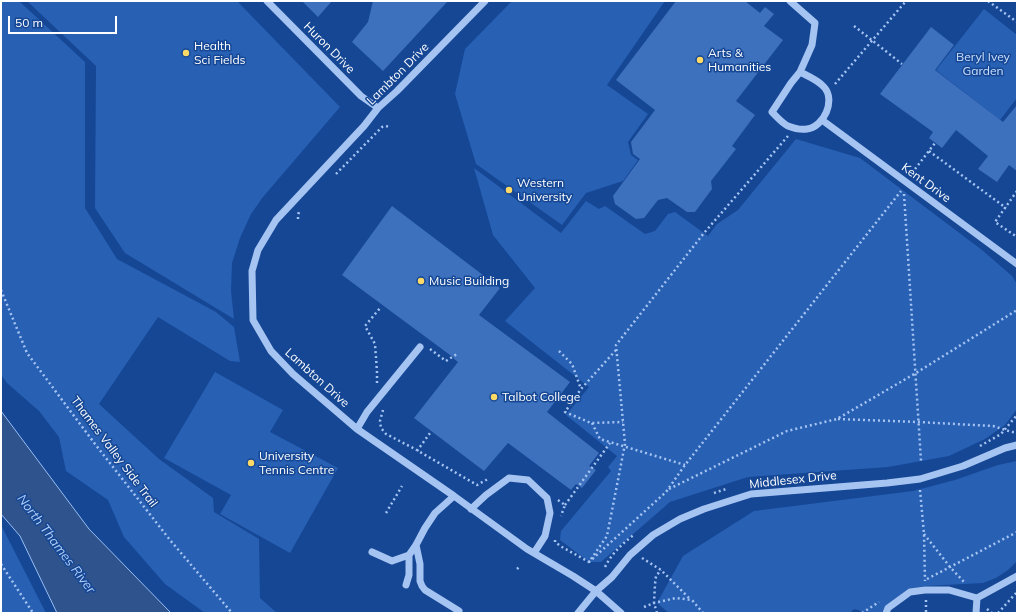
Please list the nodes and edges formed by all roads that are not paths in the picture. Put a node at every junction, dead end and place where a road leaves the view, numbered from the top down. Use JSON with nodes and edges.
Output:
{"nodes":[{"id":1,"x":267,"y":1,"type":"edge"},
{"id":2,"x":485,"y":1,"type":"edge"},
{"id":3,"x":790,"y":1,"type":"edge"},
{"id":4,"x":800,"y":72,"type":"junction"},
{"id":5,"x":378,"y":108,"type":"junction"},
{"id":6,"x":822,"y":120,"type":"junction"},
{"id":7,"x":1017,"y":264,"type":"edge"},
{"id":8,"x":420,"y":347,"type":"dead end"},
{"id":9,"x":357,"y":429,"type":"junction"},
{"id":10,"x":1017,"y":445,"type":"edge"},
{"id":11,"x":454,"y":496,"type":"junction"},
{"id":12,"x":472,"y":509,"type":"junction"},
{"id":13,"x":416,"y":545,"type":"junction"},
{"id":14,"x":372,"y":552,"type":"dead end"},
{"id":15,"x":534,"y":553,"type":"junction"},
{"id":16,"x":409,"y":555,"type":"junction"},
{"id":17,"x":1017,"y":576,"type":"edge"},
{"id":18,"x":406,"y":585,"type":"dead end"},
{"id":19,"x":596,"y":591,"type":"junction"},
{"id":20,"x":977,"y":598,"type":"junction"},
{"id":21,"x":459,"y":611,"type":"dead end"},
{"id":22,"x":578,"y":613,"type":"edge"},
{"id":23,"x":621,"y":613,"type":"edge"},
{"id":24,"x":886,"y":613,"type":"edge"},
{"id":25,"x":976,"y":613,"type":"edge"}],
"edges":[{"from":1,"to":5,"type":"street","name":"Huron Drive"},
{"from":2,"to":5,"type":"street","name":"Lambton Drive"},
{"from":3,"to":4,"type":"street"},
{"from":4,"to":6,"type":"street"},
{"from":4,"to":6,"type":"street"},
{"from":5,"to":9,"type":"street","name":"Lambton Drive"},
{"from":6,"to":7,"type":"street","name":"Kent Drive"},
{"from":8,"to":9,"type":"street"},
{"from":9,"to":11,"type":"street","name":"Lambton Drive"},
{"from":10,"to":19,"type":"street","name":"Middlesex Drive"},
{"from":11,"to":12,"type":"street","name":"Lambton Drive"},
{"from":11,"to":13,"type":"street"},
{"from":12,"to":15,"type":"street","name":"Lambton Drive"},
{"from":12,"to":15,"type":"street"},
{"from":13,"to":16,"type":"street"},
{"from":13,"to":21,"type":"street"},
{"from":14,"to":16,"type":"street"},
{"from":15,"to":19,"type":"street","name":"Lambton Drive"},
{"from":16,"to":18,"type":"street"},
{"from":17,"to":20,"type":"street"},
{"from":19,"to":22,"type":"street","name":"Middlesex Drive"},
{"from":19,"to":23,"type":"street","name":"Lambton Drive"},
{"from":20,"to":24,"type":"street"},
{"from":20,"to":25,"type":"street"}]}
